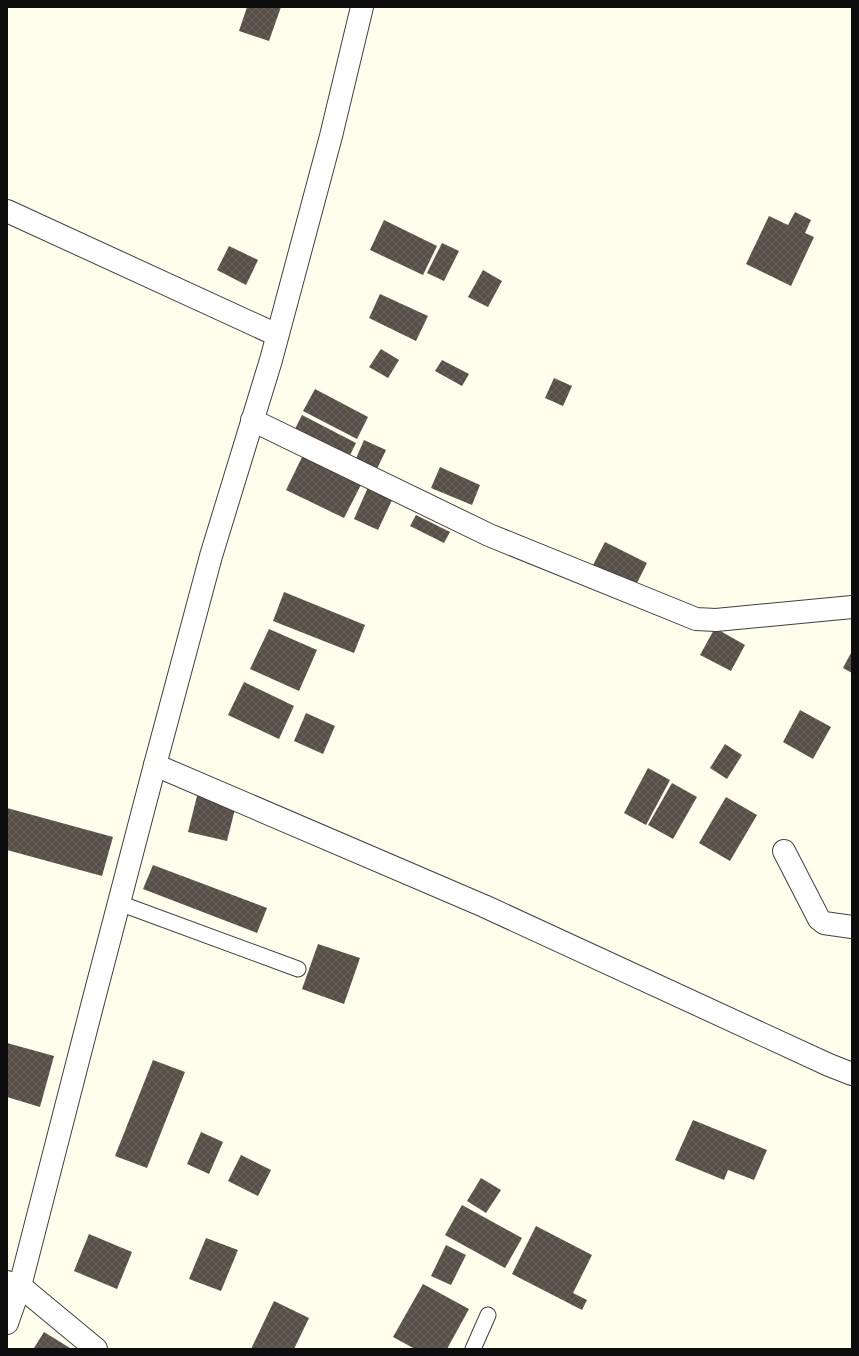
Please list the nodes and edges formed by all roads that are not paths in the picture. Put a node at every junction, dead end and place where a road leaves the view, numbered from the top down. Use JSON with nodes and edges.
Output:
{"nodes":[{"id":1,"x":362,"y":7,"type":"edge"},
{"id":2,"x":7,"y":211,"type":"edge"},
{"id":3,"x":277,"y":335,"type":"junction"},
{"id":4,"x":252,"y":420,"type":"junction"},
{"id":5,"x":852,"y":607,"type":"edge"},
{"id":6,"x":155,"y":765,"type":"junction"},
{"id":7,"x":784,"y":851,"type":"dead end"},
{"id":8,"x":119,"y":903,"type":"junction"},
{"id":9,"x":852,"y":927,"type":"edge"},
{"id":10,"x":298,"y":969,"type":"dead end"},
{"id":11,"x":852,"y":1074,"type":"edge"},
{"id":12,"x":13,"y":1284,"type":"edge"},
{"id":13,"x":488,"y":1315,"type":"dead end"},
{"id":14,"x":7,"y":1323,"type":"edge"},
{"id":15,"x":96,"y":1349,"type":"edge"},
{"id":16,"x":473,"y":1349,"type":"edge"}],
"edges":[{"from":1,"to":3,"type":"street"},
{"from":2,"to":3,"type":"street"},
{"from":3,"to":4,"type":"street"},
{"from":4,"to":5,"type":"street"},
{"from":4,"to":6,"type":"street"},
{"from":6,"to":8,"type":"street"},
{"from":6,"to":11,"type":"street"},
{"from":7,"to":9,"type":"street"},
{"from":8,"to":10,"type":"lane"},
{"from":8,"to":12,"type":"street"},
{"from":12,"to":14,"type":"street"},
{"from":12,"to":15,"type":"street"},
{"from":13,"to":16,"type":"lane"}]}
